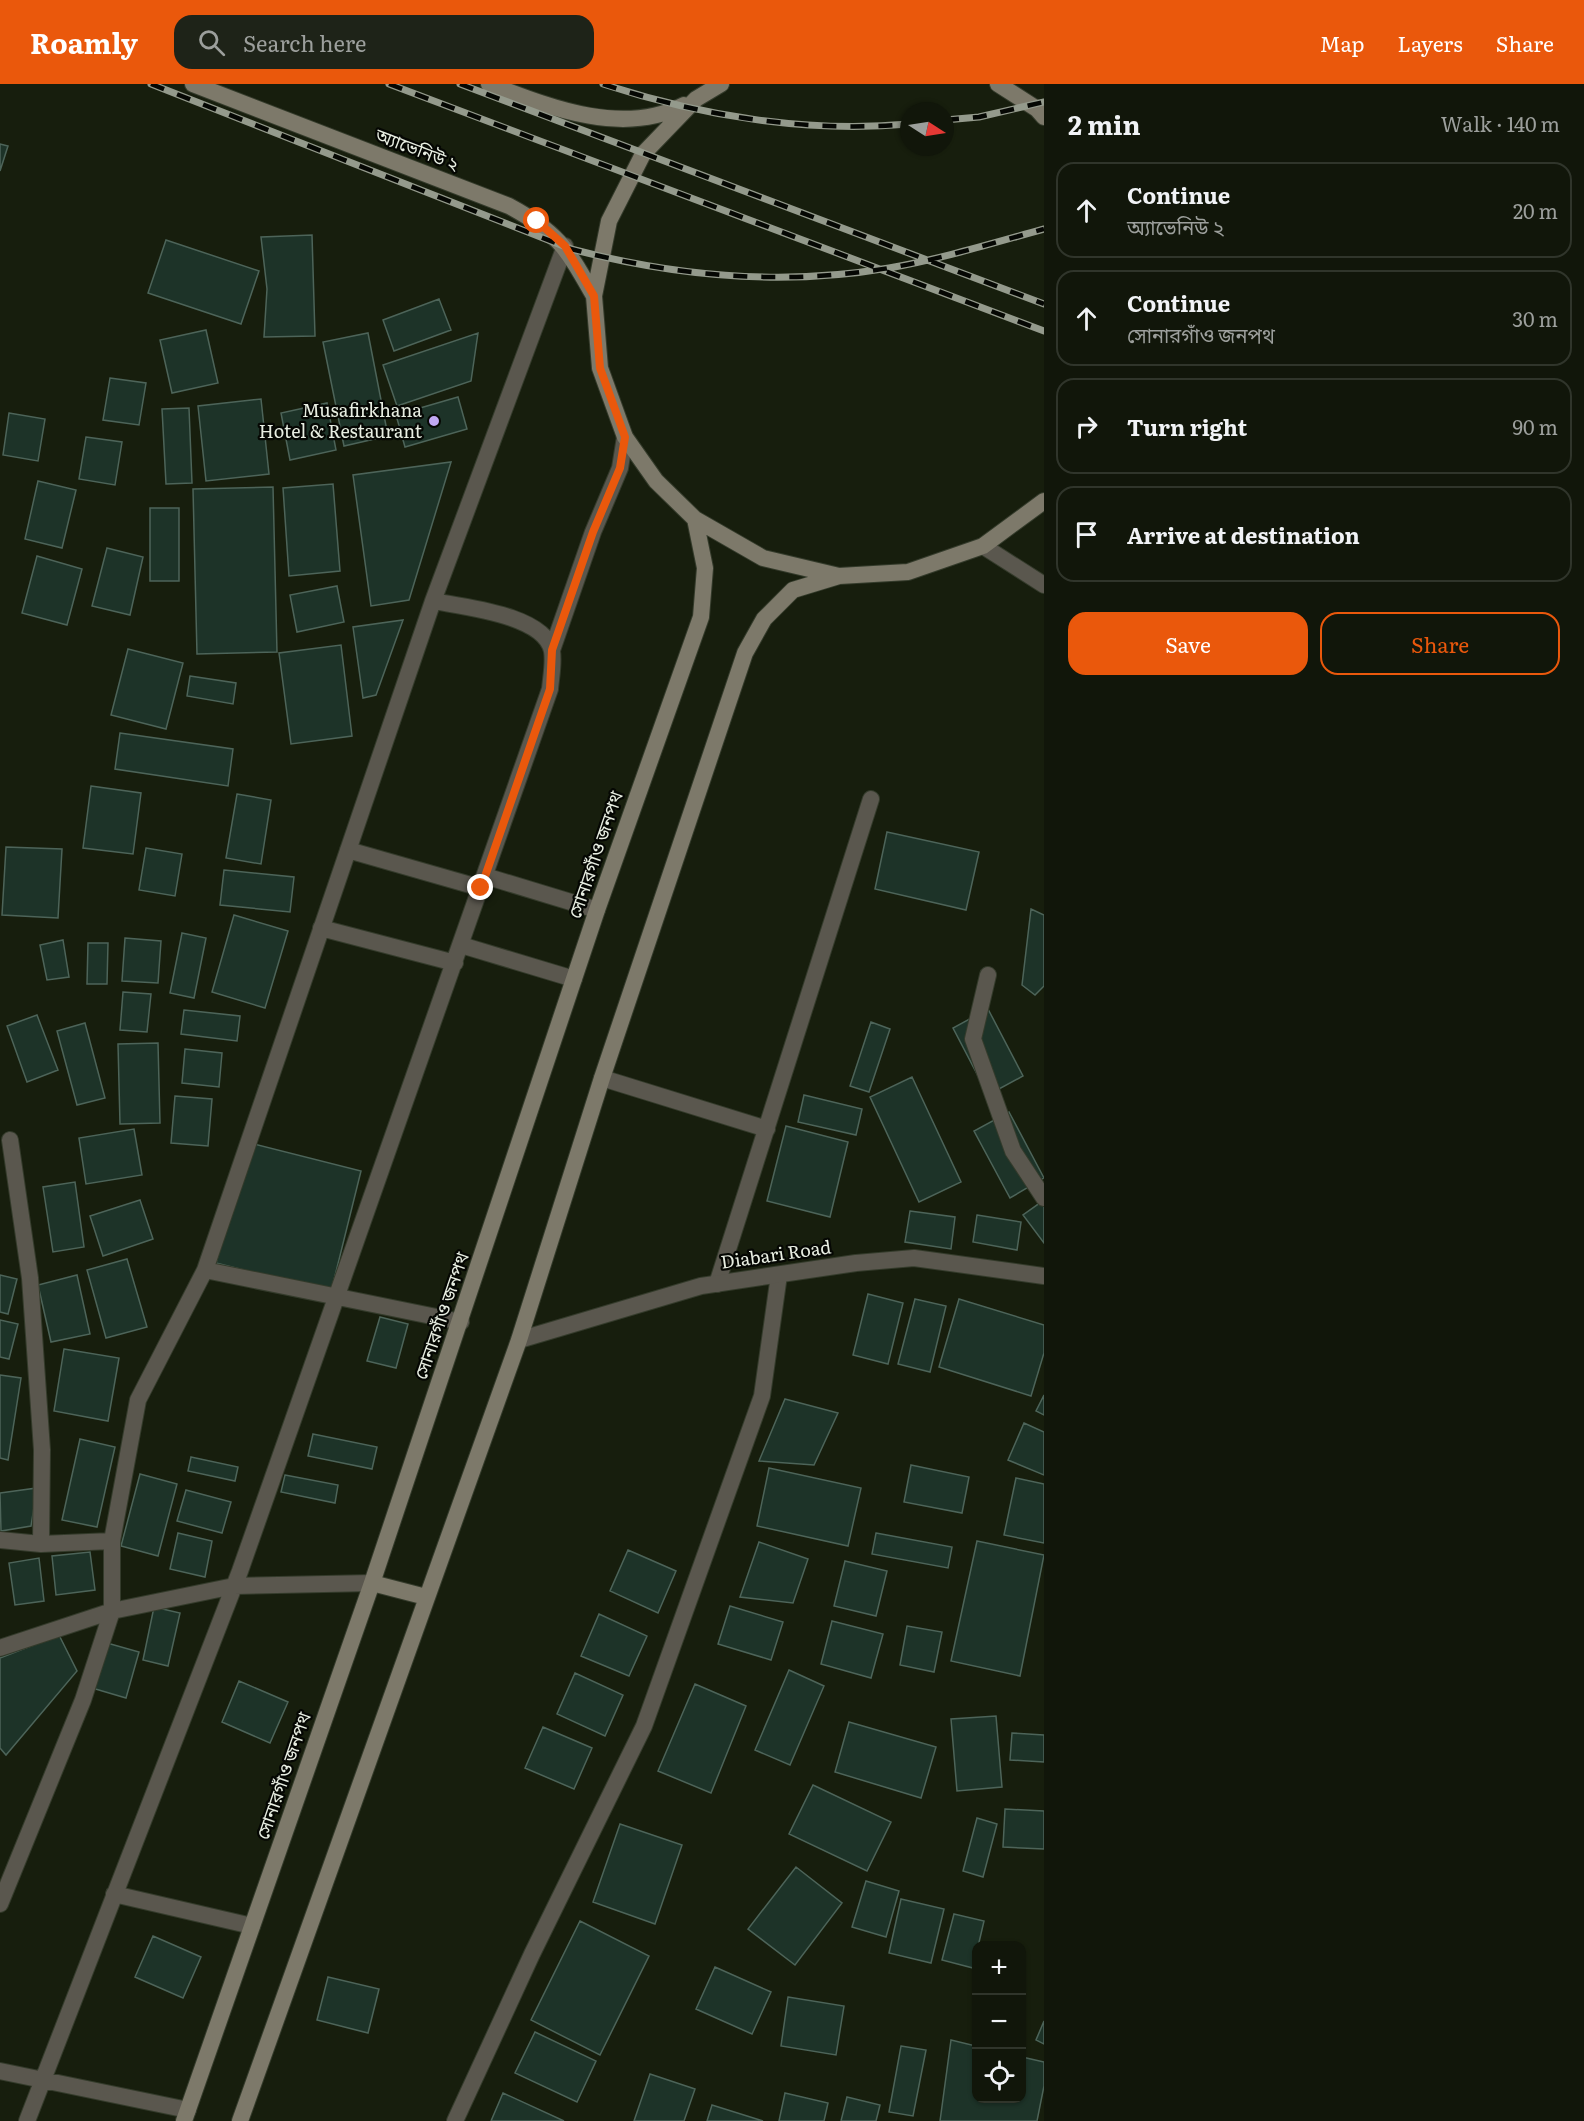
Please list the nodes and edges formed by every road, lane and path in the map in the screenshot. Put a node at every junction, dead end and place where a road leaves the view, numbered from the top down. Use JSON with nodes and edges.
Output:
{"nodes":[{"id":1,"x":193,"y":84,"type":"edge"},
{"id":2,"x":489,"y":84,"type":"edge"},
{"id":3,"x":721,"y":84,"type":"edge"},
{"id":4,"x":998,"y":84,"type":"edge"},
{"id":5,"x":700,"y":91,"type":"edge"},
{"id":6,"x":1044,"y":117,"type":"edge"},
{"id":7,"x":565,"y":246,"type":"junction"},
{"id":8,"x":594,"y":296,"type":"junction"},
{"id":9,"x":625,"y":437,"type":"junction"},
{"id":10,"x":1044,"y":501,"type":"edge"},
{"id":11,"x":694,"y":519,"type":"junction"},
{"id":12,"x":982,"y":546,"type":"junction"},
{"id":13,"x":839,"y":576,"type":"junction"},
{"id":14,"x":1044,"y":585,"type":"edge"},
{"id":15,"x":433,"y":601,"type":"junction"},
{"id":16,"x":552,"y":650,"type":"junction"},
{"id":17,"x":871,"y":799,"type":"dead end"},
{"id":18,"x":348,"y":850,"type":"junction"},
{"id":19,"x":483,"y":882,"type":"junction"},
{"id":20,"x":597,"y":910,"type":"junction"},
{"id":21,"x":321,"y":928,"type":"junction"},
{"id":22,"x":461,"y":945,"type":"junction"},
{"id":23,"x":455,"y":963,"type":"junction"},
{"id":24,"x":988,"y":975,"type":"dead end"},
{"id":25,"x":574,"y":979,"type":"junction"},
{"id":26,"x":602,"y":1078,"type":"junction"},
{"id":27,"x":767,"y":1129,"type":"junction"},
{"id":28,"x":10,"y":1140,"type":"dead end"},
{"id":29,"x":1044,"y":1197,"type":"edge"},
{"id":30,"x":205,"y":1270,"type":"junction"},
{"id":31,"x":779,"y":1275,"type":"junction"},
{"id":32,"x":1044,"y":1276,"type":"edge"},
{"id":33,"x":717,"y":1284,"type":"junction"},
{"id":34,"x":338,"y":1298,"type":"junction"},
{"id":35,"x":461,"y":1322,"type":"junction"},
{"id":36,"x":519,"y":1341,"type":"junction"},
{"id":37,"x":0,"y":1540,"type":"edge"},
{"id":38,"x":112,"y":1541,"type":"junction"},
{"id":39,"x":41,"y":1545,"type":"junction"},
{"id":40,"x":372,"y":1583,"type":"junction"},
{"id":41,"x":234,"y":1586,"type":"junction"},
{"id":42,"x":426,"y":1597,"type":"junction"},
{"id":43,"x":112,"y":1611,"type":"junction"},
{"id":44,"x":0,"y":1648,"type":"edge"},
{"id":45,"x":114,"y":1894,"type":"junction"},
{"id":46,"x":0,"y":1904,"type":"edge"},
{"id":47,"x":252,"y":1926,"type":"junction"},
{"id":48,"x":0,"y":2071,"type":"edge"},
{"id":49,"x":43,"y":2078,"type":"junction"},
{"id":50,"x":186,"y":2116,"type":"edge"},
{"id":51,"x":27,"y":2121,"type":"edge"},
{"id":52,"x":240,"y":2121,"type":"edge"},
{"id":53,"x":455,"y":2121,"type":"edge"}],
"edges":[{"from":1,"to":7,"type":"main road","name":"অ্যাভেনিউ ২"},
{"from":2,"to":5,"type":"main road"},
{"from":3,"to":5,"type":"main road"},
{"from":4,"to":6,"type":"main road"},
{"from":5,"to":8,"type":"main road"},
{"from":7,"to":8,"type":"main road","name":"অ্যাভেনিউ ২"},
{"from":7,"to":15,"type":"street"},
{"from":8,"to":9,"type":"main road"},
{"from":9,"to":11,"type":"main road"},
{"from":9,"to":16,"type":"street"},
{"from":10,"to":12,"type":"main road"},
{"from":11,"to":13,"type":"main road"},
{"from":11,"to":20,"type":"main road","name":"সোনারগাঁও জনপথ"},
{"from":12,"to":13,"type":"main road"},
{"from":12,"to":14,"type":"street"},
{"from":13,"to":26,"type":"main road"},
{"from":15,"to":16,"type":"street"},
{"from":15,"to":18,"type":"street"},
{"from":16,"to":19,"type":"street"},
{"from":17,"to":27,"type":"street"},
{"from":18,"to":19,"type":"street"},
{"from":18,"to":21,"type":"street"},
{"from":19,"to":20,"type":"street"},
{"from":19,"to":22,"type":"street"},
{"from":20,"to":25,"type":"main road","name":"সোনারগাঁও জনপথ"},
{"from":21,"to":23,"type":"street"},
{"from":21,"to":30,"type":"street"},
{"from":22,"to":23,"type":"street"},
{"from":22,"to":25,"type":"street"},
{"from":23,"to":34,"type":"street"},
{"from":24,"to":29,"type":"street"},
{"from":25,"to":35,"type":"main road","name":"সোনারগাঁও জনপথ"},
{"from":26,"to":27,"type":"street"},
{"from":26,"to":36,"type":"main road"},
{"from":27,"to":33,"type":"street"},
{"from":28,"to":39,"type":"street"},
{"from":30,"to":34,"type":"street"},
{"from":30,"to":38,"type":"street"},
{"from":31,"to":32,"type":"street","name":"Diabari Road"},
{"from":31,"to":33,"type":"street","name":"Diabari Road"},
{"from":31,"to":53,"type":"street"},
{"from":33,"to":36,"type":"street","name":"Diabari Road"},
{"from":34,"to":35,"type":"street"},
{"from":34,"to":41,"type":"street"},
{"from":35,"to":40,"type":"main road","name":"সোনারগাঁও জনপথ"},
{"from":36,"to":42,"type":"main road"},
{"from":37,"to":39,"type":"street"},
{"from":38,"to":39,"type":"street"},
{"from":38,"to":43,"type":"street"},
{"from":40,"to":41,"type":"street"},
{"from":40,"to":42,"type":"main road"},
{"from":40,"to":47,"type":"main road","name":"সোনারগাঁও জনপথ"},
{"from":41,"to":43,"type":"street"},
{"from":41,"to":45,"type":"street"},
{"from":42,"to":52,"type":"main road"},
{"from":43,"to":44,"type":"street"},
{"from":43,"to":46,"type":"street"},
{"from":45,"to":47,"type":"street"},
{"from":45,"to":49,"type":"street"},
{"from":47,"to":50,"type":"main road","name":"সোনারগাঁও জনপথ"},
{"from":48,"to":49,"type":"street"},
{"from":49,"to":50,"type":"street"},
{"from":49,"to":51,"type":"street"}]}
